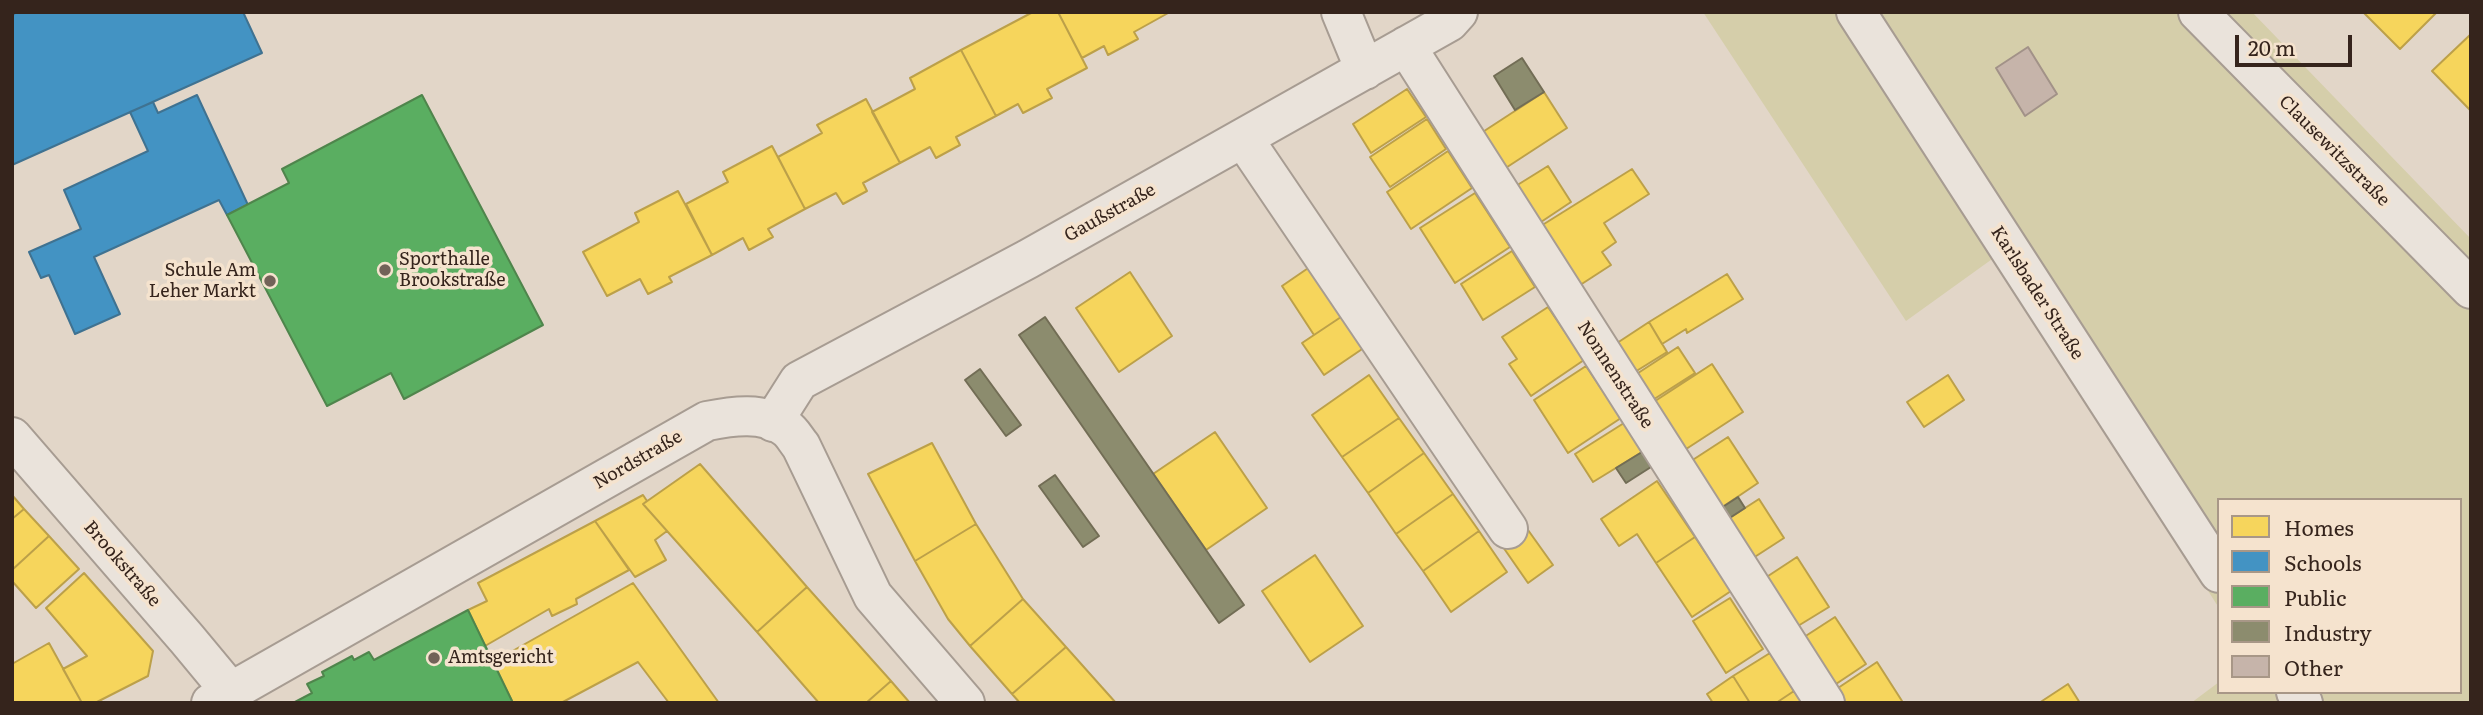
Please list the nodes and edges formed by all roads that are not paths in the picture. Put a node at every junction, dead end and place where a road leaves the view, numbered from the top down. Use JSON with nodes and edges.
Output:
{"nodes":[{"id":1,"x":1341,"y":12,"type":"edge"},
{"id":2,"x":1856,"y":12,"type":"edge"},
{"id":3,"x":2198,"y":12,"type":"edge"},
{"id":4,"x":1459,"y":16,"type":"edge"},
{"id":5,"x":1406,"y":46,"type":"junction"},
{"id":6,"x":1365,"y":70,"type":"junction"},
{"id":7,"x":1244,"y":138,"type":"junction"},
{"id":8,"x":2471,"y":289,"type":"edge"},
{"id":9,"x":773,"y":422,"type":"junction"},
{"id":10,"x":12,"y":437,"type":"edge"},
{"id":11,"x":1508,"y":529,"type":"dead end"},
{"id":12,"x":2217,"y":570,"type":"edge"},
{"id":13,"x":221,"y":697,"type":"edge"},
{"id":14,"x":965,"y":703,"type":"edge"},
{"id":15,"x":1825,"y":703,"type":"edge"}],
"edges":[{"from":1,"to":6,"type":"street"},
{"from":2,"to":12,"type":"street","name":"Karlsbader Straße"},
{"from":3,"to":8,"type":"street","name":"Clausewitzstraße"},
{"from":4,"to":5,"type":"street","name":"Gaußstraße"},
{"from":5,"to":6,"type":"street","name":"Gaußstraße"},
{"from":5,"to":15,"type":"street","name":"Nonnenstraße"},
{"from":6,"to":7,"type":"street","name":"Gaußstraße"},
{"from":7,"to":9,"type":"street","name":"Gaußstraße"},
{"from":7,"to":11,"type":"street"},
{"from":9,"to":13,"type":"street","name":"Nordstraße"},
{"from":9,"to":14,"type":"street"},
{"from":10,"to":13,"type":"street","name":"Brookstraße"}]}
